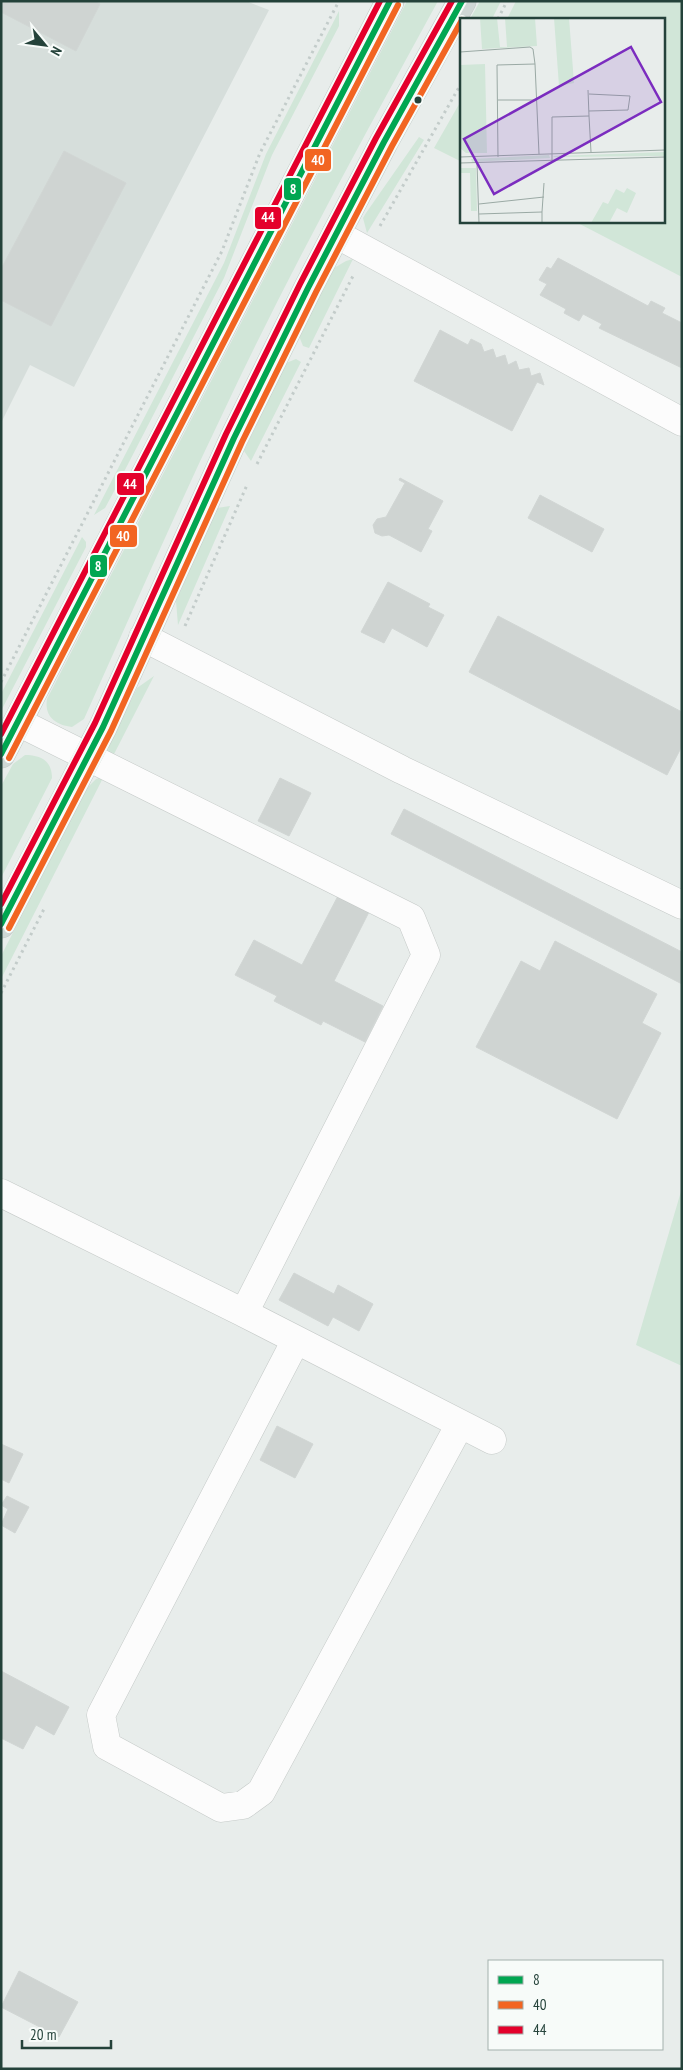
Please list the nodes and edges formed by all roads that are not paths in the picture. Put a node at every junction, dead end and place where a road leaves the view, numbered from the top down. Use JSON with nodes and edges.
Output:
{"nodes":[{"id":1,"x":462,"y":1,"type":"edge"},
{"id":2,"x":388,"y":2,"type":"edge"},
{"id":3,"x":336,"y":234,"type":"junction"},
{"id":4,"x":682,"y":422,"type":"edge"},
{"id":5,"x":143,"y":637,"type":"junction"},
{"id":6,"x":18,"y":722,"type":"junction"},
{"id":7,"x":1,"y":754,"type":"edge"},
{"id":8,"x":88,"y":756,"type":"junction"},
{"id":9,"x":679,"y":897,"type":"edge"},
{"id":10,"x":1,"y":924,"type":"edge"},
{"id":11,"x":1,"y":1193,"type":"edge"},
{"id":12,"x":244,"y":1313,"type":"junction"},
{"id":13,"x":296,"y":1340,"type":"junction"},
{"id":14,"x":460,"y":1424,"type":"junction"},
{"id":15,"x":492,"y":1440,"type":"dead end"}],
"edges":[{"from":1,"to":3,"type":"main road"},
{"from":2,"to":6,"type":"main road"},
{"from":3,"to":4,"type":"street"},
{"from":3,"to":5,"type":"main road"},
{"from":5,"to":8,"type":"main road"},
{"from":5,"to":9,"type":"street"},
{"from":6,"to":7,"type":"main road"},
{"from":6,"to":8,"type":"street"},
{"from":8,"to":10,"type":"main road"},
{"from":8,"to":12,"type":"street"},
{"from":11,"to":12,"type":"street"},
{"from":12,"to":13,"type":"street"},
{"from":13,"to":14,"type":"street"},
{"from":13,"to":14,"type":"street"},
{"from":14,"to":15,"type":"street"}]}
